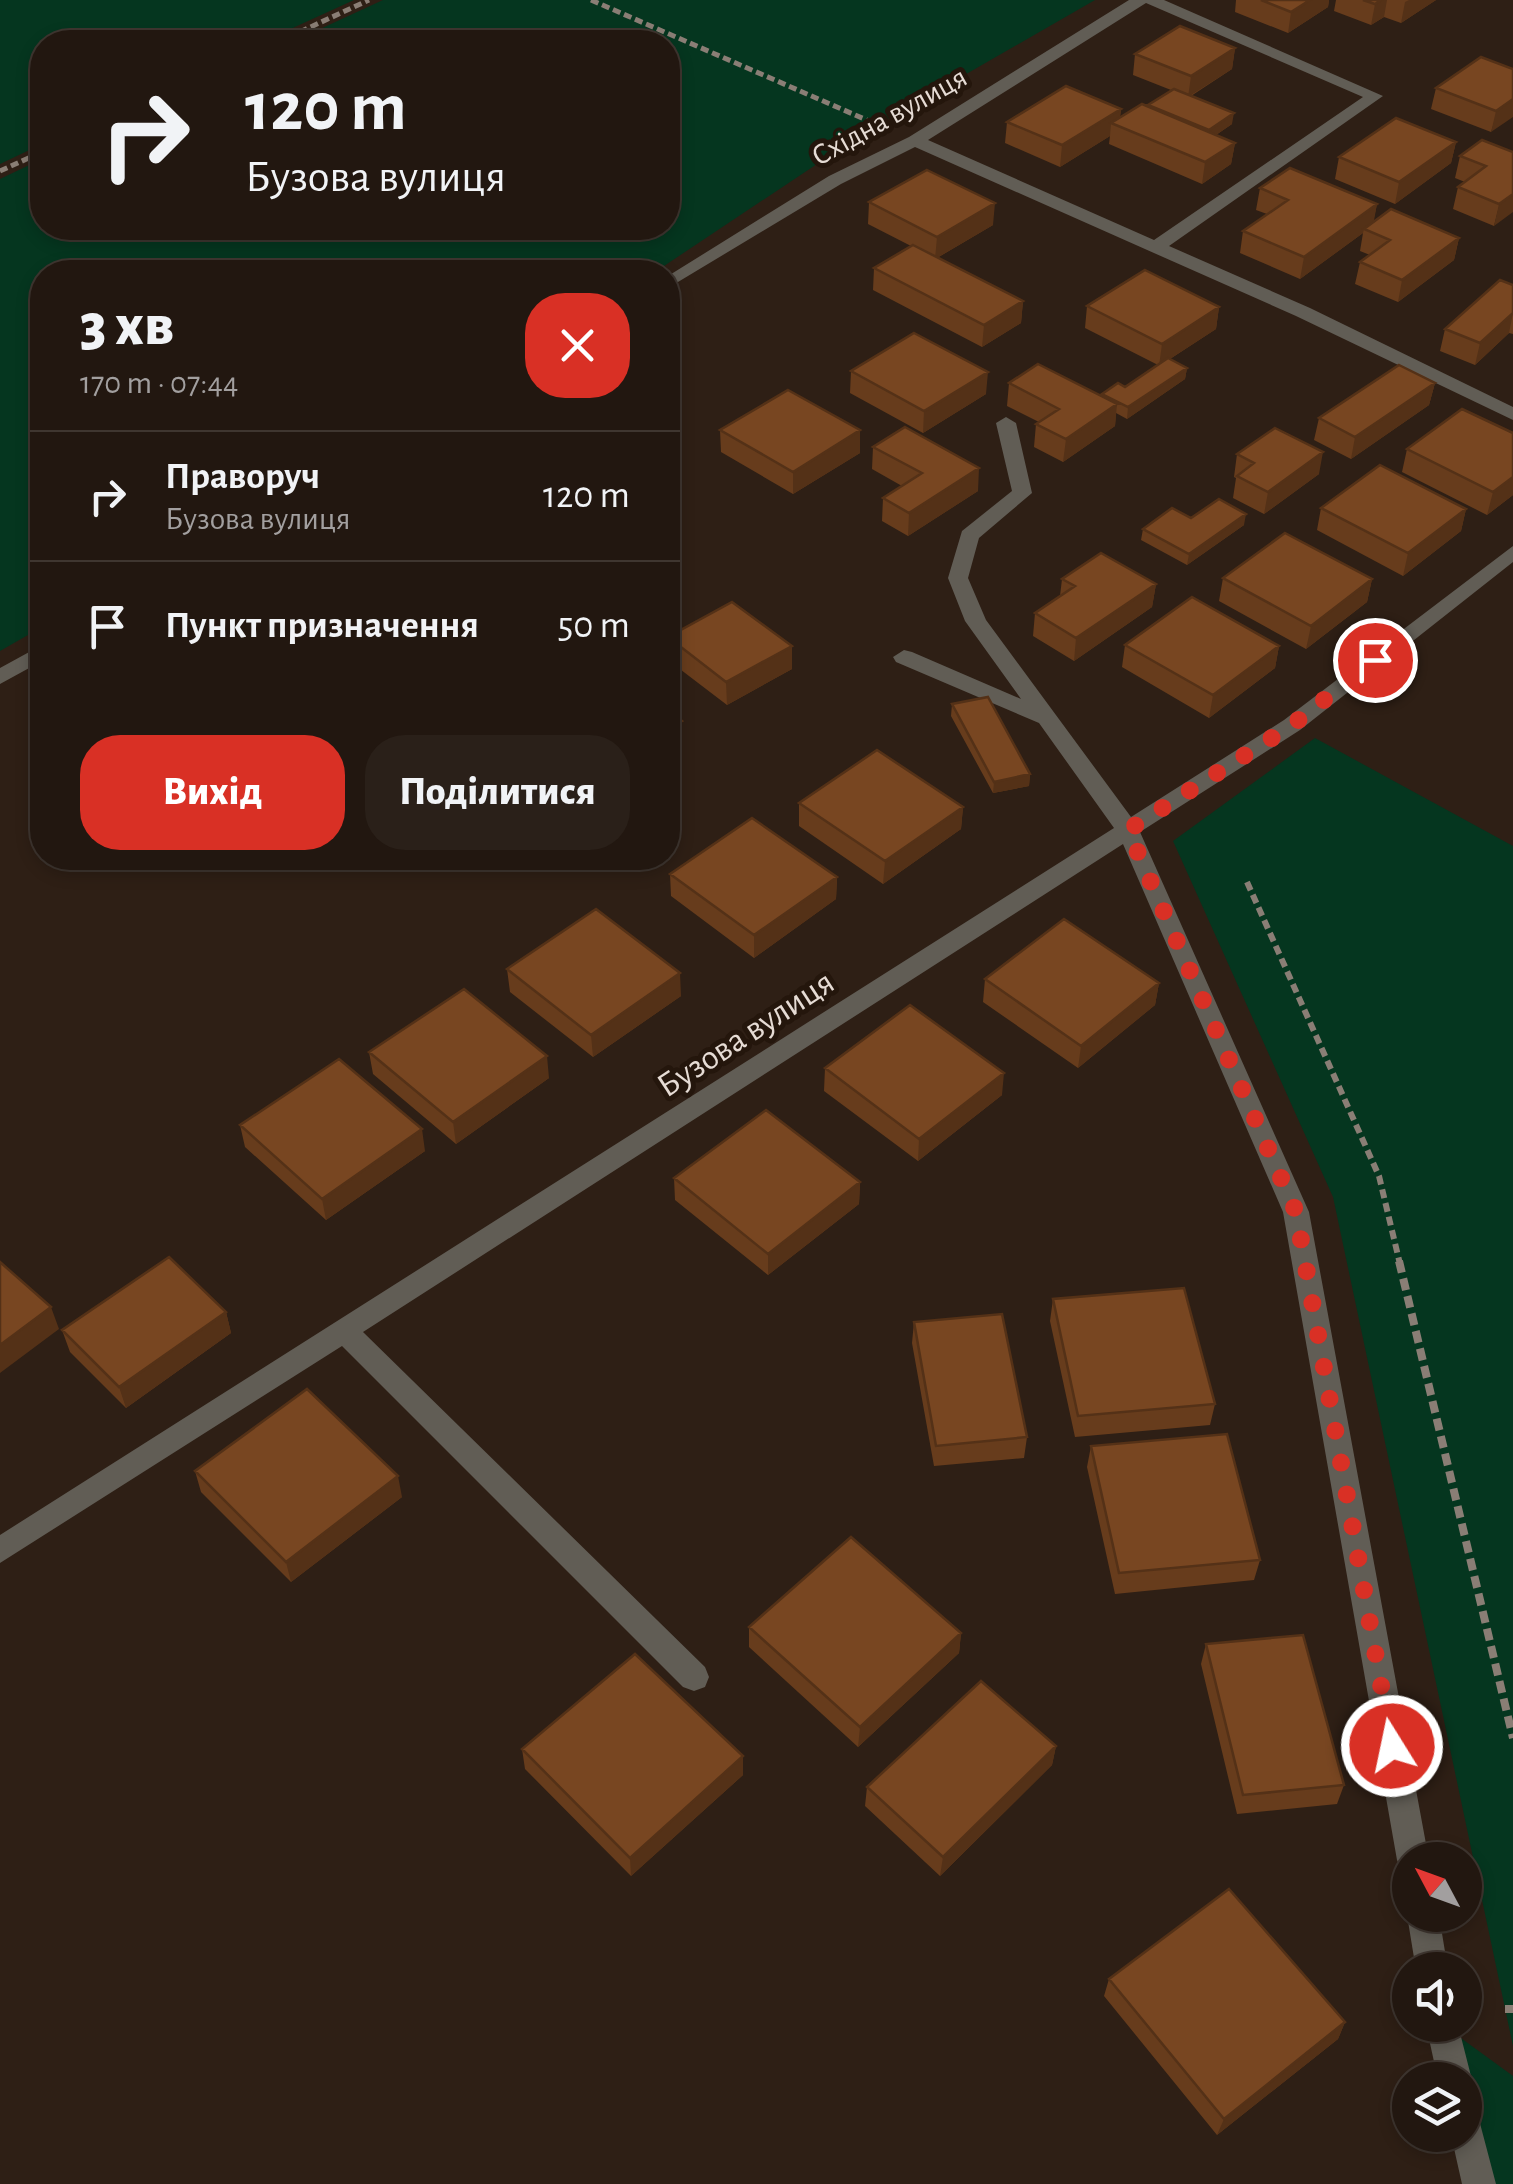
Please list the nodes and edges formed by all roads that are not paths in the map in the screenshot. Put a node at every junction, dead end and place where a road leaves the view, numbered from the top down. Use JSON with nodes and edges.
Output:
{"nodes":[{"id":1,"x":1140,"y":0,"type":"edge"},
{"id":2,"x":1151,"y":0,"type":"edge"},
{"id":3,"x":915,"y":141,"type":"junction"},
{"id":4,"x":1156,"y":246,"type":"junction"},
{"id":5,"x":680,"y":276,"type":"edge"},
{"id":6,"x":1513,"y":414,"type":"edge"},
{"id":7,"x":1006,"y":423,"type":"dead end"},
{"id":8,"x":1513,"y":552,"type":"edge"},
{"id":9,"x":904,"y":658,"type":"dead end"},
{"id":10,"x":30,"y":659,"type":"edge"},
{"id":11,"x":0,"y":677,"type":"edge"},
{"id":12,"x":1047,"y":718,"type":"junction"},
{"id":13,"x":1128,"y":830,"type":"junction"},
{"id":14,"x":344,"y":1331,"type":"junction"},
{"id":15,"x":0,"y":1550,"type":"edge"},
{"id":16,"x":694,"y":1677,"type":"dead end"},
{"id":17,"x":1409,"y":1842,"type":"edge"},
{"id":18,"x":1471,"y":2152,"type":"edge"},
{"id":19,"x":1478,"y":2184,"type":"edge"}],
"edges":[{"from":1,"to":3,"type":"street","name":"Східна вулиця"},
{"from":2,"to":4,"type":"street"},
{"from":3,"to":4,"type":"street"},
{"from":3,"to":5,"type":"street","name":"Східна вулиця"},
{"from":4,"to":6,"type":"street"},
{"from":7,"to":12,"type":"street"},
{"from":8,"to":13,"type":"street","name":"Бузова вулиця"},
{"from":9,"to":12,"type":"street"},
{"from":10,"to":11,"type":"street"},
{"from":12,"to":13,"type":"street"},
{"from":13,"to":14,"type":"street","name":"Бузова вулиця"},
{"from":13,"to":17,"type":"street"},
{"from":14,"to":15,"type":"street","name":"Бузова вулиця"},
{"from":14,"to":16,"type":"street"},
{"from":18,"to":19,"type":"street"}]}
